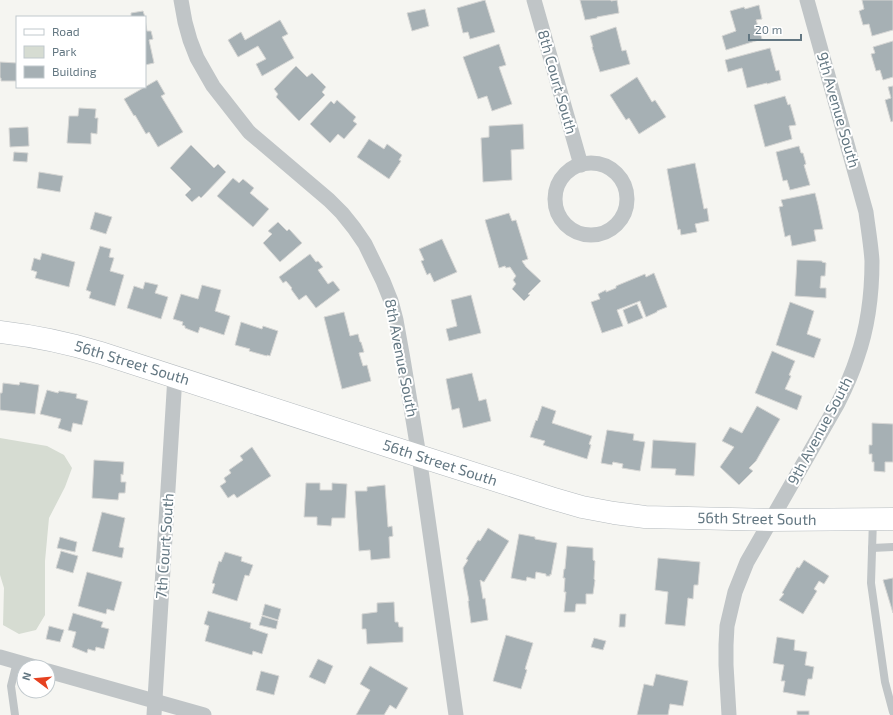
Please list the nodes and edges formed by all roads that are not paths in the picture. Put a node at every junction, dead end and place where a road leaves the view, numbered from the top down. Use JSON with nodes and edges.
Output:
{"nodes":[{"id":1,"x":181,"y":0,"type":"edge"},
{"id":2,"x":534,"y":0,"type":"edge"},
{"id":3,"x":806,"y":0,"type":"edge"},
{"id":4,"x":581,"y":165,"type":"junction"},
{"id":5,"x":0,"y":332,"type":"edge"},
{"id":6,"x":175,"y":376,"type":"junction"},
{"id":7,"x":420,"y":456,"type":"junction"},
{"id":8,"x":883,"y":519,"type":"edge"},
{"id":9,"x":771,"y":520,"type":"junction"},
{"id":10,"x":893,"y":547,"type":"edge"},
{"id":11,"x":872,"y":548,"type":"junction"},
{"id":12,"x":0,"y":657,"type":"edge"},
{"id":13,"x":16,"y":661,"type":"edge"},
{"id":14,"x":16,"y":669,"type":"edge"},
{"id":15,"x":56,"y":674,"type":"edge"},
{"id":16,"x":155,"y":708,"type":"edge"},
{"id":17,"x":893,"y":712,"type":"edge"},
{"id":18,"x":15,"y":715,"type":"edge"},
{"id":19,"x":204,"y":715,"type":"edge"},
{"id":20,"x":456,"y":715,"type":"edge"},
{"id":21,"x":729,"y":715,"type":"edge"}],
"edges":[{"from":1,"to":7,"type":"street","name":"8th Avenue South"},
{"from":2,"to":4,"type":"street","name":"8th Court South"},
{"from":3,"to":9,"type":"street","name":"9th Avenue South"},
{"from":4,"to":4,"type":"street"},
{"from":5,"to":6,"type":"street","name":"56th Street South"},
{"from":6,"to":7,"type":"street","name":"56th Street South"},
{"from":6,"to":16,"type":"street","name":"7th Court South"},
{"from":7,"to":9,"type":"street","name":"56th Street South"},
{"from":7,"to":20,"type":"street","name":"8th Avenue South"},
{"from":8,"to":9,"type":"street","name":"56th Street South"},
{"from":8,"to":11,"type":"lane"},
{"from":9,"to":21,"type":"street","name":"9th Avenue South"},
{"from":10,"to":11,"type":"lane"},
{"from":11,"to":17,"type":"lane"},
{"from":12,"to":13,"type":"street"},
{"from":14,"to":18,"type":"lane"},
{"from":15,"to":16,"type":"street"},
{"from":16,"to":19,"type":"street"}]}
